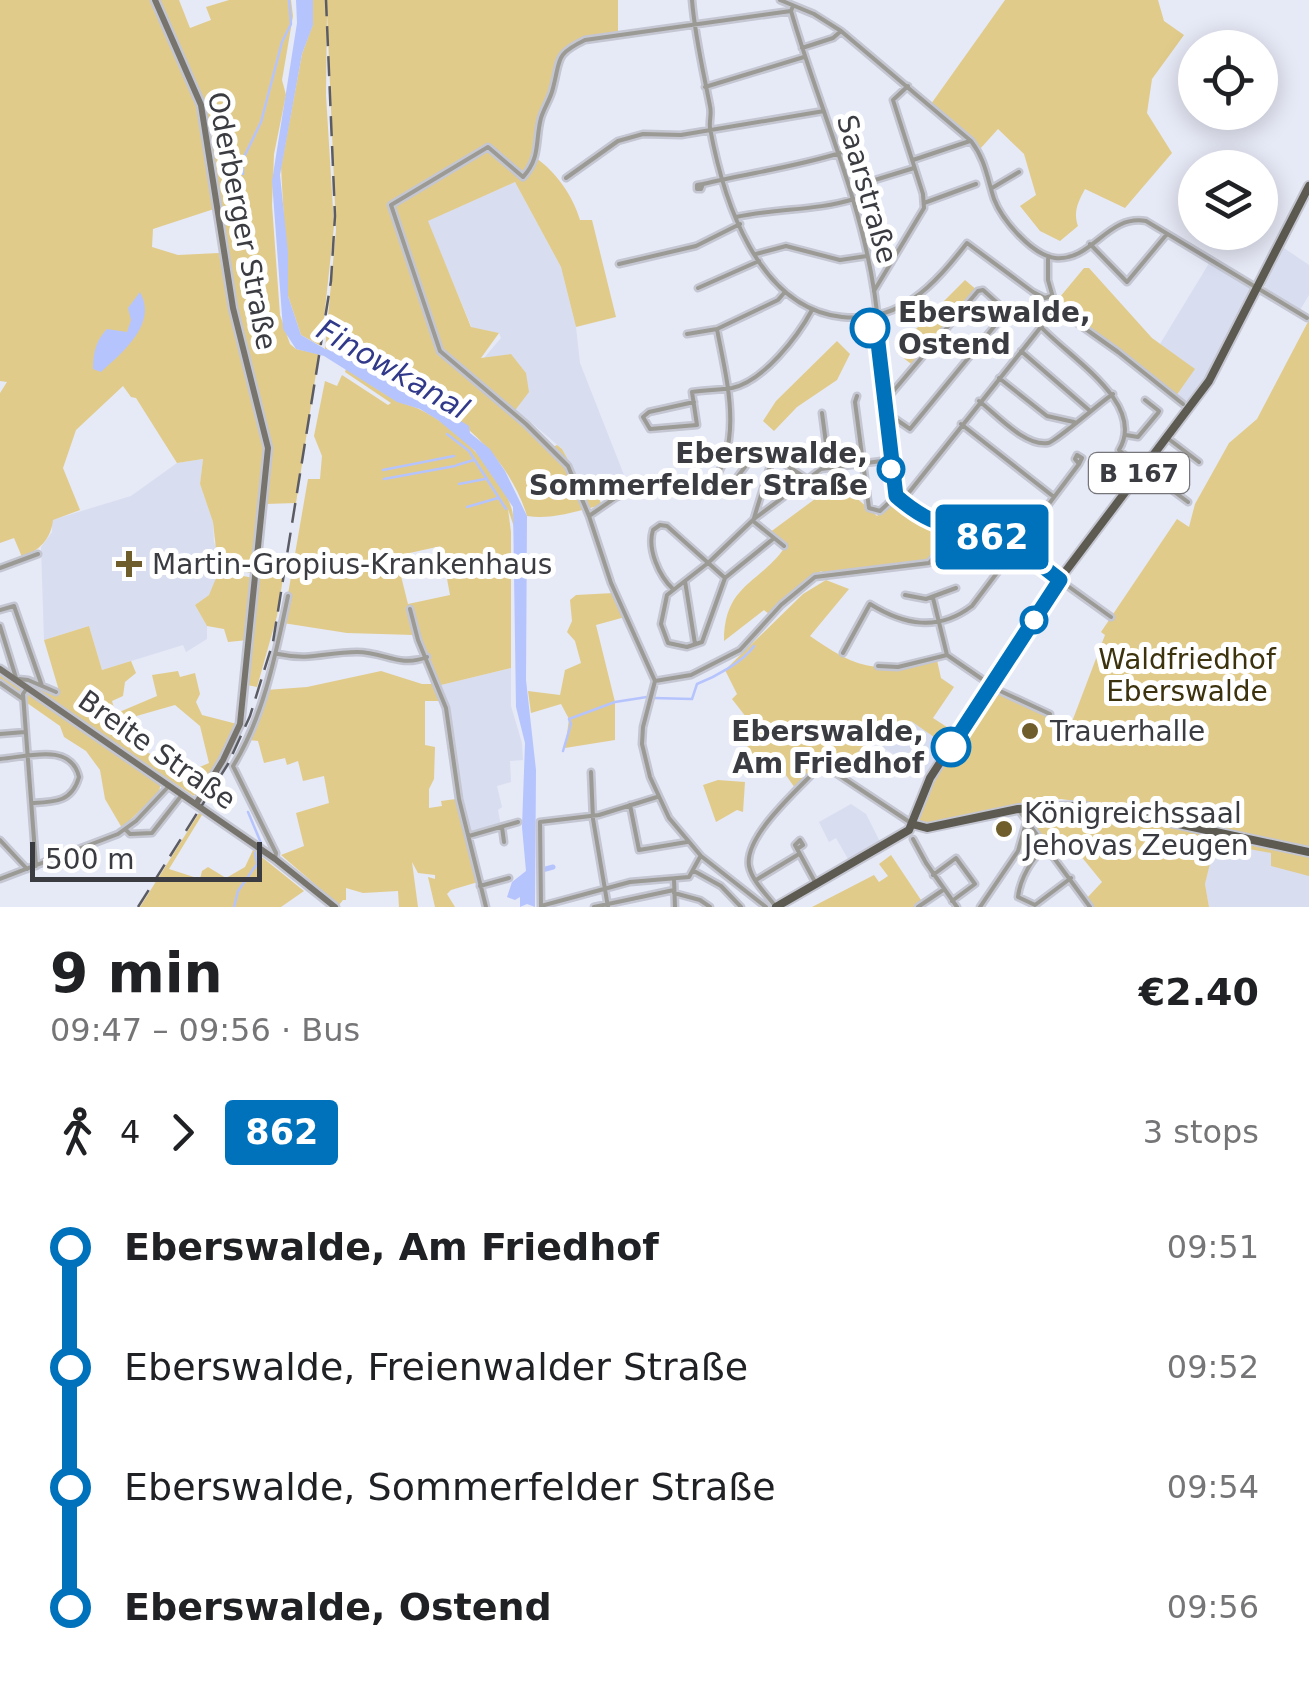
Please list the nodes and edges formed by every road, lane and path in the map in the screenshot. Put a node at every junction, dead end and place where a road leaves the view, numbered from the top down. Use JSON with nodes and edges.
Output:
{"nodes":[{"id":1,"x":155,"y":0,"type":"edge"},
{"id":2,"x":692,"y":0,"type":"edge"},
{"id":3,"x":780,"y":0,"type":"edge"},
{"id":4,"x":792,"y":8,"type":"junction"},
{"id":5,"x":694,"y":25,"type":"junction"},
{"id":6,"x":841,"y":31,"type":"junction"},
{"id":7,"x":802,"y":48,"type":"junction"},
{"id":8,"x":804,"y":57,"type":"junction"},
{"id":9,"x":706,"y":86,"type":"junction"},
{"id":10,"x":908,"y":86,"type":"junction"},
{"id":11,"x":824,"y":111,"type":"junction"},
{"id":12,"x":711,"y":130,"type":"junction"},
{"id":13,"x":971,"y":141,"type":"junction"},
{"id":14,"x":840,"y":154,"type":"junction"},
{"id":15,"x":913,"y":160,"type":"junction"},
{"id":16,"x":914,"y":168,"type":"junction"},
{"id":17,"x":1019,"y":172,"type":"dead end"},
{"id":18,"x":566,"y":178,"type":"dead end"},
{"id":19,"x":724,"y":179,"type":"junction"},
{"id":20,"x":703,"y":184,"type":"dead end"},
{"id":21,"x":976,"y":184,"type":"dead end"},
{"id":22,"x":1309,"y":186,"type":"edge"},
{"id":23,"x":851,"y":187,"type":"junction"},
{"id":24,"x":992,"y":188,"type":"junction"},
{"id":25,"x":854,"y":199,"type":"junction"},
{"id":26,"x":924,"y":203,"type":"junction"},
{"id":27,"x":736,"y":217,"type":"junction"},
{"id":28,"x":740,"y":224,"type":"junction"},
{"id":29,"x":1168,"y":233,"type":"junction"},
{"id":30,"x":1090,"y":244,"type":"junction"},
{"id":31,"x":754,"y":255,"type":"junction"},
{"id":32,"x":867,"y":256,"type":"junction"},
{"id":33,"x":1049,"y":256,"type":"junction"},
{"id":34,"x":758,"y":261,"type":"junction"},
{"id":35,"x":619,"y":264,"type":"dead end"},
{"id":36,"x":1258,"y":287,"type":"junction"},
{"id":37,"x":698,"y":288,"type":"dead end"},
{"id":38,"x":874,"y":290,"type":"junction"},
{"id":39,"x":784,"y":293,"type":"junction"},
{"id":40,"x":1051,"y":296,"type":"junction"},
{"id":41,"x":1056,"y":308,"type":"junction"},
{"id":42,"x":812,"y":310,"type":"junction"},
{"id":43,"x":877,"y":315,"type":"junction"},
{"id":44,"x":1307,"y":318,"type":"edge"},
{"id":45,"x":1041,"y":327,"type":"junction"},
{"id":46,"x":717,"y":329,"type":"junction"},
{"id":47,"x":687,"y":334,"type":"dead end"},
{"id":48,"x":1021,"y":351,"type":"junction"},
{"id":49,"x":999,"y":378,"type":"junction"},
{"id":50,"x":729,"y":388,"type":"junction"},
{"id":51,"x":1113,"y":394,"type":"junction"},
{"id":52,"x":857,"y":396,"type":"dead end"},
{"id":53,"x":1145,"y":400,"type":"dead end"},
{"id":54,"x":694,"y":402,"type":"junction"},
{"id":55,"x":979,"y":402,"type":"junction"},
{"id":56,"x":883,"y":403,"type":"junction"},
{"id":57,"x":1183,"y":404,"type":"dead end"},
{"id":58,"x":1089,"y":410,"type":"junction"},
{"id":59,"x":822,"y":413,"type":"dead end"},
{"id":60,"x":884,"y":416,"type":"junction"},
{"id":61,"x":1074,"y":422,"type":"junction"},
{"id":62,"x":961,"y":424,"type":"junction"},
{"id":63,"x":1126,"y":434,"type":"junction"},
{"id":64,"x":1166,"y":437,"type":"junction"},
{"id":65,"x":774,"y":456,"type":"junction"},
{"id":66,"x":890,"y":460,"type":"junction"},
{"id":67,"x":1199,"y":462,"type":"dead end"},
{"id":68,"x":863,"y":463,"type":"junction"},
{"id":69,"x":1079,"y":464,"type":"dead end"},
{"id":70,"x":829,"y":466,"type":"junction"},
{"id":71,"x":1140,"y":467,"type":"junction"},
{"id":72,"x":807,"y":479,"type":"junction"},
{"id":73,"x":710,"y":486,"type":"junction"},
{"id":74,"x":896,"y":496,"type":"junction"},
{"id":75,"x":1054,"y":497,"type":"junction"},
{"id":76,"x":902,"y":502,"type":"junction"},
{"id":77,"x":1188,"y":502,"type":"dead end"},
{"id":78,"x":589,"y":516,"type":"junction"},
{"id":79,"x":753,"y":520,"type":"junction"},
{"id":80,"x":957,"y":530,"type":"junction"},
{"id":81,"x":773,"y":539,"type":"junction"},
{"id":82,"x":784,"y":546,"type":"dead end"},
{"id":83,"x":1017,"y":549,"type":"junction"},
{"id":84,"x":38,"y":554,"type":"dead end"},
{"id":85,"x":708,"y":563,"type":"junction"},
{"id":86,"x":0,"y":568,"type":"edge"},
{"id":87,"x":725,"y":578,"type":"junction"},
{"id":88,"x":1060,"y":580,"type":"junction"},
{"id":89,"x":685,"y":581,"type":"junction"},
{"id":90,"x":956,"y":588,"type":"dead end"},
{"id":91,"x":673,"y":589,"type":"junction"},
{"id":92,"x":904,"y":595,"type":"dead end"},
{"id":93,"x":288,"y":596,"type":"dead end"},
{"id":94,"x":932,"y":598,"type":"junction"},
{"id":95,"x":410,"y":609,"type":"dead end"},
{"id":96,"x":0,"y":610,"type":"edge"},
{"id":97,"x":1111,"y":617,"type":"dead end"},
{"id":98,"x":939,"y":623,"type":"junction"},
{"id":99,"x":0,"y":626,"type":"edge"},
{"id":100,"x":695,"y":644,"type":"junction"},
{"id":101,"x":278,"y":654,"type":"dead end"},
{"id":102,"x":844,"y":654,"type":"dead end"},
{"id":103,"x":947,"y":655,"type":"junction"},
{"id":104,"x":428,"y":657,"type":"junction"},
{"id":105,"x":878,"y":666,"type":"dead end"},
{"id":106,"x":0,"y":669,"type":"edge"},
{"id":107,"x":18,"y":680,"type":"junction"},
{"id":108,"x":655,"y":681,"type":"junction"},
{"id":109,"x":0,"y":683,"type":"edge"},
{"id":110,"x":42,"y":686,"type":"junction"},
{"id":111,"x":992,"y":686,"type":"junction"},
{"id":112,"x":26,"y":688,"type":"junction"},
{"id":113,"x":56,"y":692,"type":"dead end"},
{"id":114,"x":23,"y":699,"type":"junction"},
{"id":115,"x":1050,"y":714,"type":"dead end"},
{"id":116,"x":26,"y":732,"type":"junction"},
{"id":117,"x":0,"y":734,"type":"edge"},
{"id":118,"x":28,"y":756,"type":"junction"},
{"id":119,"x":0,"y":759,"type":"edge"},
{"id":120,"x":591,"y":772,"type":"dead end"},
{"id":121,"x":169,"y":786,"type":"junction"},
{"id":122,"x":182,"y":794,"type":"junction"},
{"id":123,"x":658,"y":797,"type":"junction"},
{"id":124,"x":32,"y":803,"type":"junction"},
{"id":125,"x":196,"y":804,"type":"junction"},
{"id":126,"x":630,"y":805,"type":"junction"},
{"id":127,"x":1029,"y":807,"type":"junction"},
{"id":128,"x":1018,"y":808,"type":"junction"},
{"id":129,"x":593,"y":816,"type":"junction"},
{"id":130,"x":1025,"y":820,"type":"junction"},
{"id":131,"x":518,"y":822,"type":"dead end"},
{"id":132,"x":912,"y":824,"type":"junction"},
{"id":133,"x":502,"y":826,"type":"junction"},
{"id":134,"x":125,"y":830,"type":"junction"},
{"id":135,"x":468,"y":836,"type":"junction"},
{"id":136,"x":913,"y":839,"type":"dead end"},
{"id":137,"x":0,"y":840,"type":"edge"},
{"id":138,"x":504,"y":842,"type":"dead end"},
{"id":139,"x":687,"y":842,"type":"junction"},
{"id":140,"x":1046,"y":846,"type":"junction"},
{"id":141,"x":1309,"y":852,"type":"edge"},
{"id":142,"x":700,"y":856,"type":"junction"},
{"id":143,"x":275,"y":859,"type":"junction"},
{"id":144,"x":36,"y":866,"type":"junction"},
{"id":145,"x":27,"y":869,"type":"junction"},
{"id":146,"x":693,"y":870,"type":"junction"},
{"id":147,"x":933,"y":875,"type":"junction"},
{"id":148,"x":509,"y":878,"type":"dead end"},
{"id":149,"x":1071,"y":878,"type":"junction"},
{"id":150,"x":0,"y":879,"type":"edge"},
{"id":151,"x":674,"y":879,"type":"junction"},
{"id":152,"x":756,"y":880,"type":"junction"},
{"id":153,"x":815,"y":882,"type":"junction"},
{"id":154,"x":480,"y":886,"type":"junction"},
{"id":155,"x":605,"y":888,"type":"junction"},
{"id":156,"x":944,"y":890,"type":"junction"},
{"id":157,"x":674,"y":892,"type":"junction"},
{"id":158,"x":644,"y":894,"type":"junction"},
{"id":159,"x":952,"y":901,"type":"junction"},
{"id":160,"x":608,"y":905,"type":"edge"},
{"id":161,"x":484,"y":906,"type":"edge"},
{"id":162,"x":541,"y":906,"type":"edge"},
{"id":163,"x":334,"y":907,"type":"edge"},
{"id":164,"x":594,"y":907,"type":"edge"},
{"id":165,"x":646,"y":907,"type":"edge"},
{"id":166,"x":675,"y":907,"type":"edge"},
{"id":167,"x":710,"y":907,"type":"edge"},
{"id":168,"x":741,"y":907,"type":"edge"},
{"id":169,"x":766,"y":907,"type":"edge"},
{"id":170,"x":776,"y":907,"type":"edge"},
{"id":171,"x":918,"y":907,"type":"edge"},
{"id":172,"x":957,"y":907,"type":"edge"},
{"id":173,"x":980,"y":907,"type":"edge"},
{"id":174,"x":1090,"y":907,"type":"edge"}],
"edges":[{"from":1,"to":125,"type":"main road","name":"Oderberger Straße"},
{"from":2,"to":5,"type":"street"},
{"from":3,"to":4,"type":"street"},
{"from":4,"to":5,"type":"street"},
{"from":4,"to":6,"type":"street"},
{"from":4,"to":7,"type":"street","name":"Saarstraße"},
{"from":5,"to":9,"type":"street"},
{"from":5,"to":78,"type":"street"},
{"from":6,"to":7,"type":"street"},
{"from":6,"to":10,"type":"street"},
{"from":7,"to":8,"type":"street","name":"Saarstraße"},
{"from":8,"to":9,"type":"street"},
{"from":8,"to":11,"type":"street","name":"Saarstraße"},
{"from":9,"to":12,"type":"street"},
{"from":10,"to":13,"type":"street"},
{"from":10,"to":15,"type":"street"},
{"from":11,"to":12,"type":"street"},
{"from":11,"to":14,"type":"street","name":"Saarstraße"},
{"from":12,"to":18,"type":"street"},
{"from":12,"to":19,"type":"street"},
{"from":13,"to":15,"type":"street"},
{"from":13,"to":24,"type":"street"},
{"from":14,"to":19,"type":"street"},
{"from":14,"to":23,"type":"street","name":"Saarstraße"},
{"from":15,"to":16,"type":"street"},
{"from":16,"to":23,"type":"street"},
{"from":16,"to":26,"type":"street"},
{"from":17,"to":24,"type":"street"},
{"from":19,"to":20,"type":"street"},
{"from":19,"to":27,"type":"street"},
{"from":21,"to":26,"type":"street"},
{"from":22,"to":36,"type":"main road","number":"B 167"},
{"from":23,"to":25,"type":"street","name":"Saarstraße"},
{"from":24,"to":33,"type":"street"},
{"from":25,"to":27,"type":"street"},
{"from":25,"to":32,"type":"street","name":"Saarstraße"},
{"from":26,"to":38,"type":"street"},
{"from":27,"to":28,"type":"street"},
{"from":28,"to":31,"type":"street"},
{"from":28,"to":35,"type":"street"},
{"from":29,"to":30,"type":"street"},
{"from":29,"to":30,"type":"street"},
{"from":29,"to":36,"type":"street"},
{"from":30,"to":33,"type":"street"},
{"from":31,"to":32,"type":"street"},
{"from":31,"to":34,"type":"street"},
{"from":32,"to":38,"type":"street","name":"Saarstraße"},
{"from":33,"to":40,"type":"street"},
{"from":34,"to":37,"type":"street"},
{"from":34,"to":39,"type":"street"},
{"from":36,"to":44,"type":"street"},
{"from":36,"to":64,"type":"main road","number":"B 167"},
{"from":38,"to":43,"type":"street","name":"Saarstraße"},
{"from":39,"to":42,"type":"street"},
{"from":39,"to":46,"type":"street"},
{"from":40,"to":41,"type":"street"},
{"from":40,"to":43,"type":"street"},
{"from":41,"to":45,"type":"street"},
{"from":41,"to":57,"type":"street"},
{"from":42,"to":43,"type":"street"},
{"from":42,"to":50,"type":"street"},
{"from":43,"to":56,"type":"street","name":"Saarstraße"},
{"from":45,"to":48,"type":"street"},
{"from":45,"to":51,"type":"street"},
{"from":46,"to":47,"type":"street"},
{"from":46,"to":50,"type":"street"},
{"from":48,"to":49,"type":"street"},
{"from":48,"to":58,"type":"street"},
{"from":49,"to":55,"type":"street"},
{"from":49,"to":61,"type":"street"},
{"from":50,"to":54,"type":"street"},
{"from":50,"to":73,"type":"street"},
{"from":51,"to":58,"type":"street"},
{"from":51,"to":63,"type":"street"},
{"from":52,"to":68,"type":"street"},
{"from":53,"to":63,"type":"street"},
{"from":54,"to":54,"type":"street"},
{"from":55,"to":61,"type":"street"},
{"from":55,"to":62,"type":"street"},
{"from":56,"to":60,"type":"street","name":"Saarstraße"},
{"from":56,"to":60,"type":"street"},
{"from":58,"to":61,"type":"street"},
{"from":59,"to":70,"type":"street"},
{"from":60,"to":66,"type":"street","name":"Saarstraße"},
{"from":62,"to":75,"type":"street"},
{"from":62,"to":76,"type":"street"},
{"from":63,"to":71,"type":"street"},
{"from":64,"to":67,"type":"street"},
{"from":64,"to":71,"type":"main road","number":"B 167"},
{"from":65,"to":72,"type":"street"},
{"from":65,"to":73,"type":"street"},
{"from":65,"to":79,"type":"street"},
{"from":66,"to":68,"type":"street"},
{"from":66,"to":74,"type":"street","name":"Saarstraße"},
{"from":68,"to":70,"type":"street"},
{"from":68,"to":74,"type":"street"},
{"from":69,"to":75,"type":"street"},
{"from":70,"to":72,"type":"street"},
{"from":71,"to":77,"type":"street"},
{"from":71,"to":88,"type":"main road","number":"B 167"},
{"from":72,"to":79,"type":"street"},
{"from":73,"to":78,"type":"street"},
{"from":74,"to":76,"type":"street"},
{"from":75,"to":83,"type":"street"},
{"from":76,"to":80,"type":"street"},
{"from":78,"to":108,"type":"street"},
{"from":79,"to":81,"type":"street"},
{"from":79,"to":85,"type":"street"},
{"from":80,"to":83,"type":"street"},
{"from":80,"to":108,"type":"street"},
{"from":81,"to":82,"type":"street"},
{"from":81,"to":87,"type":"street"},
{"from":83,"to":88,"type":"street"},
{"from":83,"to":98,"type":"street"},
{"from":84,"to":86,"type":"street"},
{"from":85,"to":87,"type":"street"},
{"from":85,"to":89,"type":"street"},
{"from":85,"to":91,"type":"street"},
{"from":87,"to":100,"type":"street"},
{"from":88,"to":97,"type":"street"},
{"from":88,"to":111,"type":"main road","number":"B 167"},
{"from":89,"to":91,"type":"street"},
{"from":89,"to":100,"type":"street"},
{"from":90,"to":94,"type":"street"},
{"from":91,"to":100,"type":"street"},
{"from":92,"to":94,"type":"street"},
{"from":93,"to":143,"type":"street"},
{"from":94,"to":98,"type":"street"},
{"from":95,"to":104,"type":"street"},
{"from":96,"to":110,"type":"street"},
{"from":98,"to":102,"type":"street"},
{"from":98,"to":103,"type":"street"},
{"from":99,"to":107,"type":"street"},
{"from":101,"to":104,"type":"street"},
{"from":103,"to":105,"type":"street"},
{"from":103,"to":111,"type":"street"},
{"from":104,"to":135,"type":"street"},
{"from":106,"to":107,"type":"main road","name":"Breite Straße"},
{"from":107,"to":110,"type":"street"},
{"from":107,"to":112,"type":"main road","name":"Breite Straße"},
{"from":108,"to":123,"type":"street"},
{"from":109,"to":114,"type":"street"},
{"from":110,"to":113,"type":"street"},
{"from":111,"to":115,"type":"street"},
{"from":111,"to":132,"type":"main road","number":"B 167"},
{"from":112,"to":114,"type":"street"},
{"from":112,"to":121,"type":"main road","name":"Breite Straße"},
{"from":114,"to":116,"type":"street"},
{"from":116,"to":117,"type":"street"},
{"from":116,"to":118,"type":"street"},
{"from":118,"to":119,"type":"street"},
{"from":118,"to":124,"type":"street"},
{"from":118,"to":124,"type":"street"},
{"from":120,"to":129,"type":"street"},
{"from":121,"to":122,"type":"main road","name":"Breite Straße"},
{"from":121,"to":134,"type":"street"},
{"from":122,"to":125,"type":"main road","name":"Breite Straße"},
{"from":122,"to":134,"type":"street"},
{"from":123,"to":126,"type":"street"},
{"from":123,"to":139,"type":"street"},
{"from":124,"to":144,"type":"street"},
{"from":125,"to":143,"type":"main road","name":"Breite Straße"},
{"from":126,"to":129,"type":"street"},
{"from":126,"to":139,"type":"street"},
{"from":127,"to":128,"type":"main road"},
{"from":127,"to":130,"type":"street"},
{"from":127,"to":141,"type":"main road"},
{"from":128,"to":130,"type":"street"},
{"from":128,"to":132,"type":"main road"},
{"from":129,"to":155,"type":"street"},
{"from":129,"to":162,"type":"street"},
{"from":130,"to":140,"type":"street"},
{"from":130,"to":173,"type":"street"},
{"from":131,"to":133,"type":"street"},
{"from":132,"to":152,"type":"street"},
{"from":132,"to":153,"type":"main road"},
{"from":133,"to":135,"type":"street"},
{"from":133,"to":138,"type":"street"},
{"from":134,"to":144,"type":"street"},
{"from":135,"to":154,"type":"street"},
{"from":136,"to":147,"type":"street"},
{"from":137,"to":145,"type":"street"},
{"from":139,"to":142,"type":"street"},
{"from":140,"to":149,"type":"street"},
{"from":140,"to":149,"type":"street"},
{"from":142,"to":146,"type":"street"},
{"from":142,"to":169,"type":"street"},
{"from":143,"to":163,"type":"main road","name":"Breite Straße"},
{"from":144,"to":145,"type":"street"},
{"from":145,"to":150,"type":"street"},
{"from":146,"to":151,"type":"street"},
{"from":146,"to":168,"type":"street"},
{"from":147,"to":156,"type":"street"},
{"from":147,"to":159,"type":"street"},
{"from":148,"to":154,"type":"street"},
{"from":149,"to":174,"type":"street"},
{"from":151,"to":155,"type":"street"},
{"from":151,"to":157,"type":"street"},
{"from":152,"to":153,"type":"street"},
{"from":152,"to":170,"type":"street"},
{"from":153,"to":170,"type":"main road"},
{"from":154,"to":161,"type":"street"},
{"from":155,"to":160,"type":"street"},
{"from":155,"to":162,"type":"street"},
{"from":156,"to":159,"type":"street"},
{"from":156,"to":171,"type":"street"},
{"from":157,"to":158,"type":"street"},
{"from":157,"to":166,"type":"street"},
{"from":157,"to":167,"type":"street"},
{"from":158,"to":160,"type":"street"},
{"from":158,"to":165,"type":"street"},
{"from":159,"to":172,"type":"street"},
{"from":160,"to":164,"type":"street"}]}
